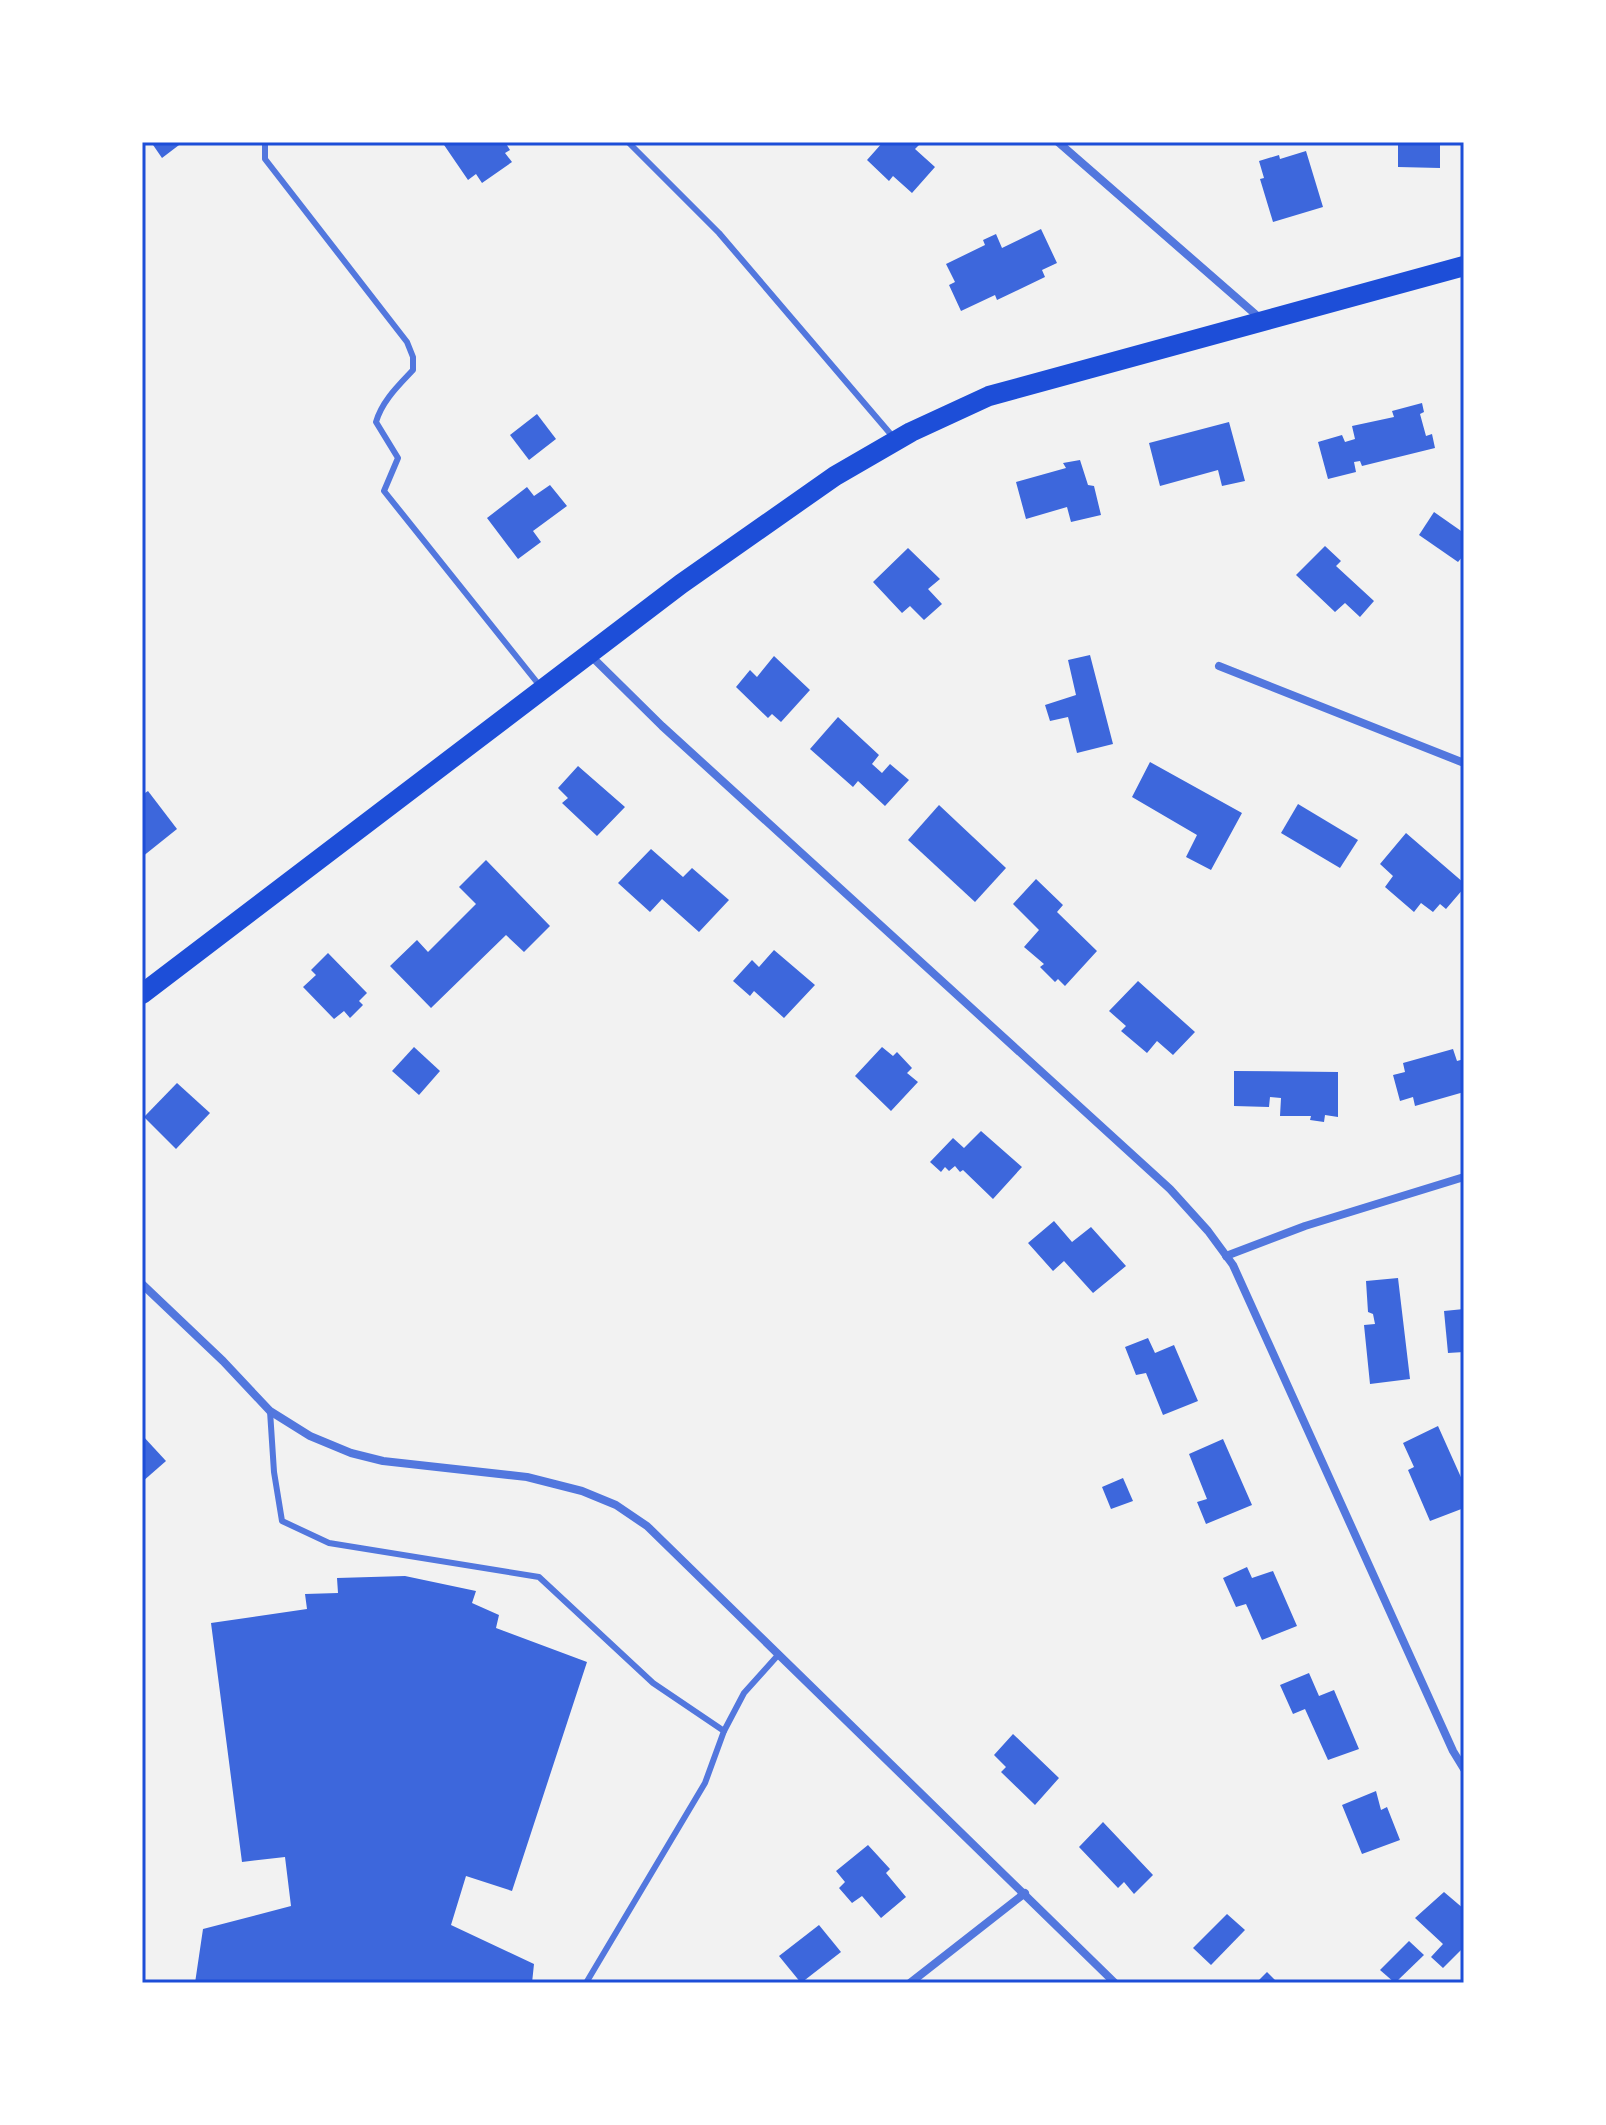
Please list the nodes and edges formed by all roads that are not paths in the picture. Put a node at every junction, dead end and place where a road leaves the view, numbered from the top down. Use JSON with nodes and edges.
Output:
{"nodes":[{"id":1,"x":265,"y":142,"type":"edge"},
{"id":2,"x":628,"y":142,"type":"edge"},
{"id":3,"x":1058,"y":142,"type":"edge"},
{"id":4,"x":1464,"y":266,"type":"edge"},
{"id":5,"x":1263,"y":321,"type":"junction"},
{"id":6,"x":897,"y":440,"type":"junction"},
{"id":7,"x":589,"y":654,"type":"junction"},
{"id":8,"x":1219,"y":666,"type":"dead end"},
{"id":9,"x":543,"y":689,"type":"junction"},
{"id":10,"x":1464,"y":763,"type":"edge"},
{"id":11,"x":142,"y":994,"type":"edge"},
{"id":12,"x":1464,"y":1177,"type":"edge"},
{"id":13,"x":1226,"y":1256,"type":"junction"},
{"id":14,"x":142,"y":1284,"type":"edge"},
{"id":15,"x":270,"y":1411,"type":"junction"},
{"id":16,"x":779,"y":1654,"type":"junction"},
{"id":17,"x":724,"y":1731,"type":"junction"},
{"id":18,"x":1464,"y":1769,"type":"edge"},
{"id":19,"x":1025,"y":1893,"type":"junction"},
{"id":20,"x":586,"y":1983,"type":"edge"},
{"id":21,"x":910,"y":1983,"type":"edge"},
{"id":22,"x":1115,"y":1983,"type":"edge"}],
"edges":[{"from":1,"to":9,"type":"lane"},
{"from":2,"to":6,"type":"lane"},
{"from":3,"to":5,"type":"street"},
{"from":4,"to":5,"type":"main road"},
{"from":5,"to":6,"type":"main road"},
{"from":6,"to":7,"type":"main road"},
{"from":7,"to":9,"type":"main road"},
{"from":7,"to":13,"type":"street"},
{"from":8,"to":10,"type":"street"},
{"from":9,"to":11,"type":"main road"},
{"from":12,"to":13,"type":"street"},
{"from":13,"to":18,"type":"street"},
{"from":14,"to":15,"type":"street"},
{"from":15,"to":16,"type":"street"},
{"from":15,"to":17,"type":"lane"},
{"from":16,"to":17,"type":"lane"},
{"from":16,"to":19,"type":"street"},
{"from":17,"to":20,"type":"lane"},
{"from":19,"to":21,"type":"street"},
{"from":19,"to":22,"type":"street"}]}
